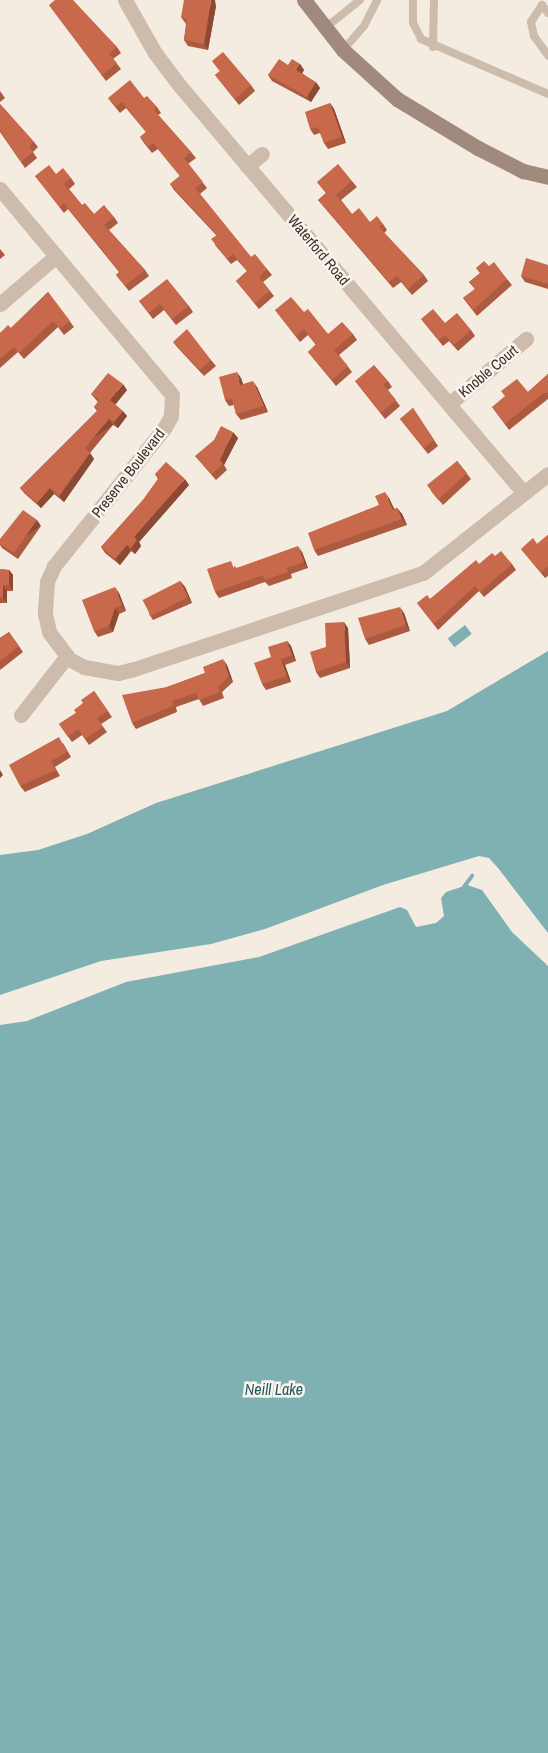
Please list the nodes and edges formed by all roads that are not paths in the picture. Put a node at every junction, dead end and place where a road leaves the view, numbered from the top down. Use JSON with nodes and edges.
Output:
{"nodes":[{"id":1,"x":125,"y":0,"type":"edge"},
{"id":2,"x":304,"y":0,"type":"edge"},
{"id":3,"x":360,"y":0,"type":"edge"},
{"id":4,"x":377,"y":0,"type":"edge"},
{"id":5,"x":413,"y":0,"type":"edge"},
{"id":6,"x":434,"y":0,"type":"edge"},
{"id":7,"x":548,"y":13,"type":"edge"},
{"id":8,"x":324,"y":28,"type":"junction"},
{"id":9,"x":433,"y":47,"type":"junction"},
{"id":10,"x":344,"y":50,"type":"junction"},
{"id":11,"x":548,"y":55,"type":"edge"},
{"id":12,"x":548,"y":94,"type":"edge"},
{"id":13,"x":262,"y":154,"type":"dead end"},
{"id":14,"x":247,"y":166,"type":"junction"},
{"id":15,"x":548,"y":177,"type":"edge"},
{"id":16,"x":0,"y":189,"type":"edge"},
{"id":17,"x":56,"y":256,"type":"junction"},
{"id":18,"x":0,"y":304,"type":"edge"},
{"id":19,"x":526,"y":339,"type":"dead end"},
{"id":20,"x":449,"y":404,"type":"junction"},
{"id":21,"x":548,"y":474,"type":"edge"},
{"id":22,"x":523,"y":492,"type":"junction"},
{"id":23,"x":67,"y":656,"type":"junction"},
{"id":24,"x":21,"y":715,"type":"dead end"}],
"edges":[{"from":1,"to":14,"type":"street","name":"Waterford Road"},
{"from":2,"to":8,"type":"street"},
{"from":3,"to":8,"type":"lane"},
{"from":4,"to":10,"type":"lane"},
{"from":5,"to":9,"type":"lane"},
{"from":6,"to":9,"type":"lane"},
{"from":7,"to":11,"type":"lane"},
{"from":8,"to":10,"type":"street"},
{"from":9,"to":12,"type":"lane"},
{"from":10,"to":15,"type":"street"},
{"from":13,"to":14,"type":"street"},
{"from":14,"to":20,"type":"street","name":"Waterford Road"},
{"from":16,"to":17,"type":"street","name":"Preserve Boulevard"},
{"from":17,"to":18,"type":"street"},
{"from":17,"to":23,"type":"street","name":"Preserve Boulevard"},
{"from":19,"to":20,"type":"street","name":"Knoble Court"},
{"from":20,"to":22,"type":"street","name":"Waterford Road"},
{"from":21,"to":22,"type":"street"},
{"from":22,"to":23,"type":"street"},
{"from":23,"to":24,"type":"street"}]}
